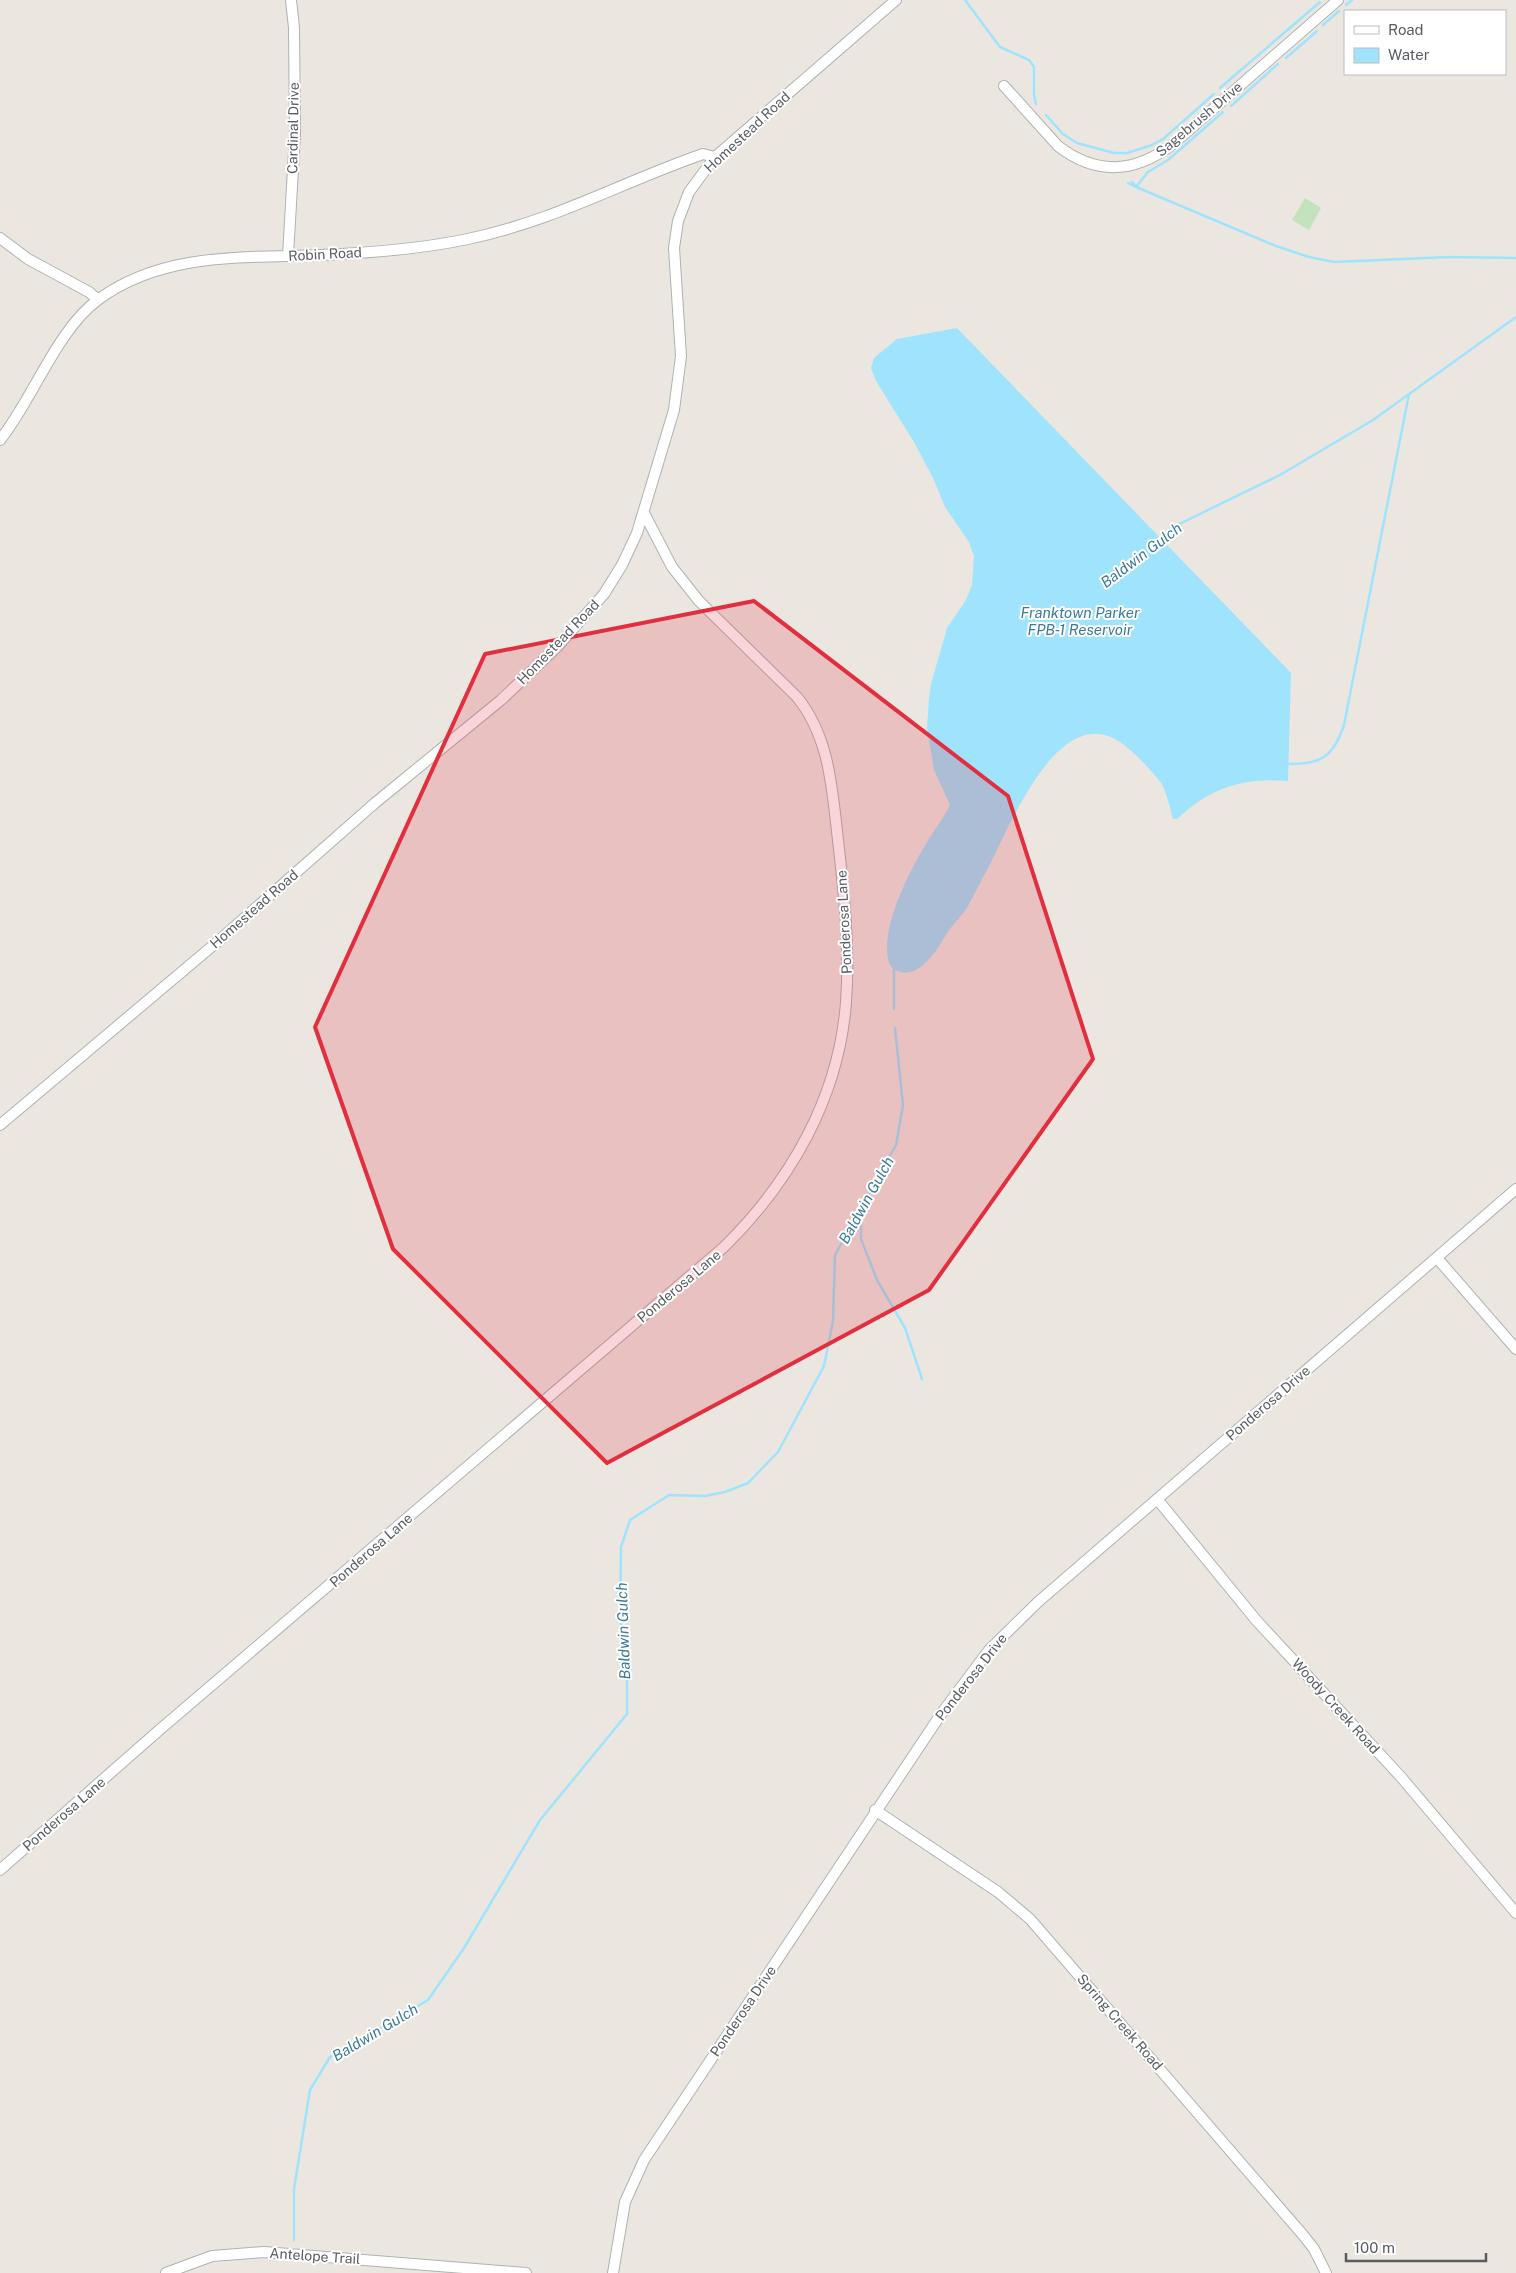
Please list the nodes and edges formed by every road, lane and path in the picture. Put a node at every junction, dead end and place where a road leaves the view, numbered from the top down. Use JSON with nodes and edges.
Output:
{"nodes":[{"id":1,"x":291,"y":0,"type":"edge"},
{"id":2,"x":896,"y":0,"type":"edge"},
{"id":3,"x":1338,"y":0,"type":"edge"},
{"id":4,"x":1004,"y":86,"type":"dead end"},
{"id":5,"x":715,"y":157,"type":"junction"},
{"id":6,"x":0,"y":238,"type":"edge"},
{"id":7,"x":288,"y":256,"type":"junction"},
{"id":8,"x":98,"y":300,"type":"junction"},
{"id":9,"x":0,"y":440,"type":"edge"},
{"id":10,"x":644,"y":513,"type":"junction"},
{"id":11,"x":0,"y":1126,"type":"edge"},
{"id":12,"x":1516,"y":1189,"type":"edge"},
{"id":13,"x":1437,"y":1258,"type":"junction"},
{"id":14,"x":1516,"y":1349,"type":"edge"},
{"id":15,"x":1157,"y":1499,"type":"junction"},
{"id":16,"x":875,"y":1810,"type":"junction"},
{"id":17,"x":0,"y":1870,"type":"edge"},
{"id":18,"x":1516,"y":1913,"type":"edge"},
{"id":19,"x":166,"y":2273,"type":"edge"},
{"id":20,"x":526,"y":2273,"type":"edge"},
{"id":21,"x":613,"y":2273,"type":"edge"},
{"id":22,"x":1326,"y":2273,"type":"edge"}],
"edges":[{"from":1,"to":7,"type":"street","name":"Cardinal Drive"},
{"from":2,"to":5,"type":"street","name":"Homestead Road"},
{"from":3,"to":4,"type":"street","name":"Sagebrush Drive"},
{"from":5,"to":7,"type":"street","name":"Robin Road"},
{"from":5,"to":10,"type":"street","name":"Homestead Road"},
{"from":6,"to":8,"type":"street"},
{"from":7,"to":8,"type":"street","name":"Robin Road"},
{"from":8,"to":9,"type":"street","name":"Robin Road"},
{"from":10,"to":11,"type":"street","name":"Homestead Road"},
{"from":10,"to":17,"type":"street","name":"Ponderosa Lane"},
{"from":12,"to":13,"type":"street","name":"Ponderosa Drive"},
{"from":13,"to":14,"type":"street"},
{"from":13,"to":15,"type":"street","name":"Ponderosa Drive"},
{"from":15,"to":16,"type":"street","name":"Ponderosa Drive"},
{"from":15,"to":18,"type":"street","name":"Woody Creek Road"},
{"from":16,"to":21,"type":"street","name":"Ponderosa Drive"},
{"from":16,"to":22,"type":"street","name":"Spring Creek Road"},
{"from":19,"to":20,"type":"street","name":"Antelope Trail"}]}
